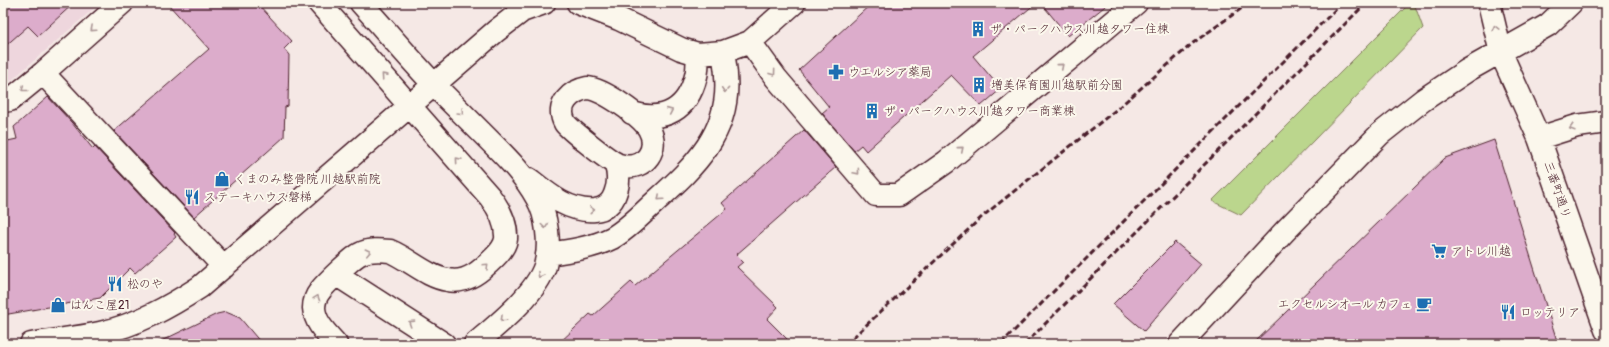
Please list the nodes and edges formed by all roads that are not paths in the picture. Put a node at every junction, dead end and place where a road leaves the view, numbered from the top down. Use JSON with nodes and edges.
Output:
{"nodes":[{"id":1,"x":122,"y":3,"type":"edge"},
{"id":2,"x":319,"y":3,"type":"edge"},
{"id":3,"x":361,"y":3,"type":"edge"},
{"id":4,"x":544,"y":3,"type":"edge"},
{"id":5,"x":578,"y":3,"type":"edge"},
{"id":6,"x":794,"y":3,"type":"edge"},
{"id":7,"x":1136,"y":3,"type":"edge"},
{"id":8,"x":1489,"y":3,"type":"edge"},
{"id":9,"x":1571,"y":3,"type":"edge"},
{"id":10,"x":750,"y":42,"type":"junction"},
{"id":11,"x":723,"y":52,"type":"junction"},
{"id":12,"x":1501,"y":53,"type":"junction"},
{"id":13,"x":698,"y":54,"type":"junction"},
{"id":14,"x":43,"y":73,"type":"junction"},
{"id":15,"x":434,"y":85,"type":"junction"},
{"id":16,"x":3,"y":101,"type":"edge"},
{"id":17,"x":410,"y":106,"type":"junction"},
{"id":18,"x":632,"y":113,"type":"junction"},
{"id":19,"x":1606,"y":122,"type":"edge"},
{"id":20,"x":1538,"y":138,"type":"junction"},
{"id":21,"x":615,"y":163,"type":"junction"},
{"id":22,"x":522,"y":174,"type":"junction"},
{"id":23,"x":547,"y":254,"type":"junction"},
{"id":24,"x":224,"y":267,"type":"junction"},
{"id":25,"x":337,"y":274,"type":"junction"},
{"id":26,"x":1606,"y":330,"type":"edge"},
{"id":27,"x":101,"y":338,"type":"edge"},
{"id":28,"x":30,"y":344,"type":"edge"},
{"id":29,"x":336,"y":344,"type":"edge"},
{"id":30,"x":444,"y":344,"type":"edge"},
{"id":31,"x":475,"y":344,"type":"edge"},
{"id":32,"x":1180,"y":344,"type":"edge"}],
"edges":[{"from":1,"to":14,"type":"street","one_way":true},
{"from":17,"to":2,"type":"street","one_way":true},
{"from":3,"to":15,"type":"street"},
{"from":4,"to":15,"type":"street"},
{"from":5,"to":13,"type":"street"},
{"from":6,"to":10,"type":"street"},
{"from":10,"to":7,"type":"street","one_way":true},
{"from":12,"to":8,"type":"street","name":"三番町通り","one_way":true},
{"from":9,"to":12,"type":"street"},
{"from":10,"to":11,"type":"street"},
{"from":11,"to":13,"type":"street"},
{"from":11,"to":23,"type":"street","one_way":true},
{"from":12,"to":20,"type":"street","name":"三番町通り"},
{"from":12,"to":32,"type":"street"},
{"from":18,"to":13,"type":"street","one_way":true},
{"from":14,"to":16,"type":"street","one_way":true},
{"from":14,"to":24,"type":"street"},
{"from":15,"to":17,"type":"street"},
{"from":15,"to":22,"type":"street","one_way":true},
{"from":17,"to":24,"type":"street"},
{"from":25,"to":17,"type":"street","one_way":true},
{"from":18,"to":21,"type":"street"},
{"from":18,"to":21,"type":"street"},
{"from":19,"to":20,"type":"street","one_way":true},
{"from":20,"to":26,"type":"street","name":"三番町通り"},
{"from":22,"to":21,"type":"street","one_way":true},
{"from":22,"to":23,"type":"street","one_way":true},
{"from":23,"to":31,"type":"street","one_way":true},
{"from":24,"to":27,"type":"street"},
{"from":29,"to":25,"type":"street","one_way":true},
{"from":30,"to":25,"type":"street","one_way":true},
{"from":27,"to":28,"type":"street"}]}
